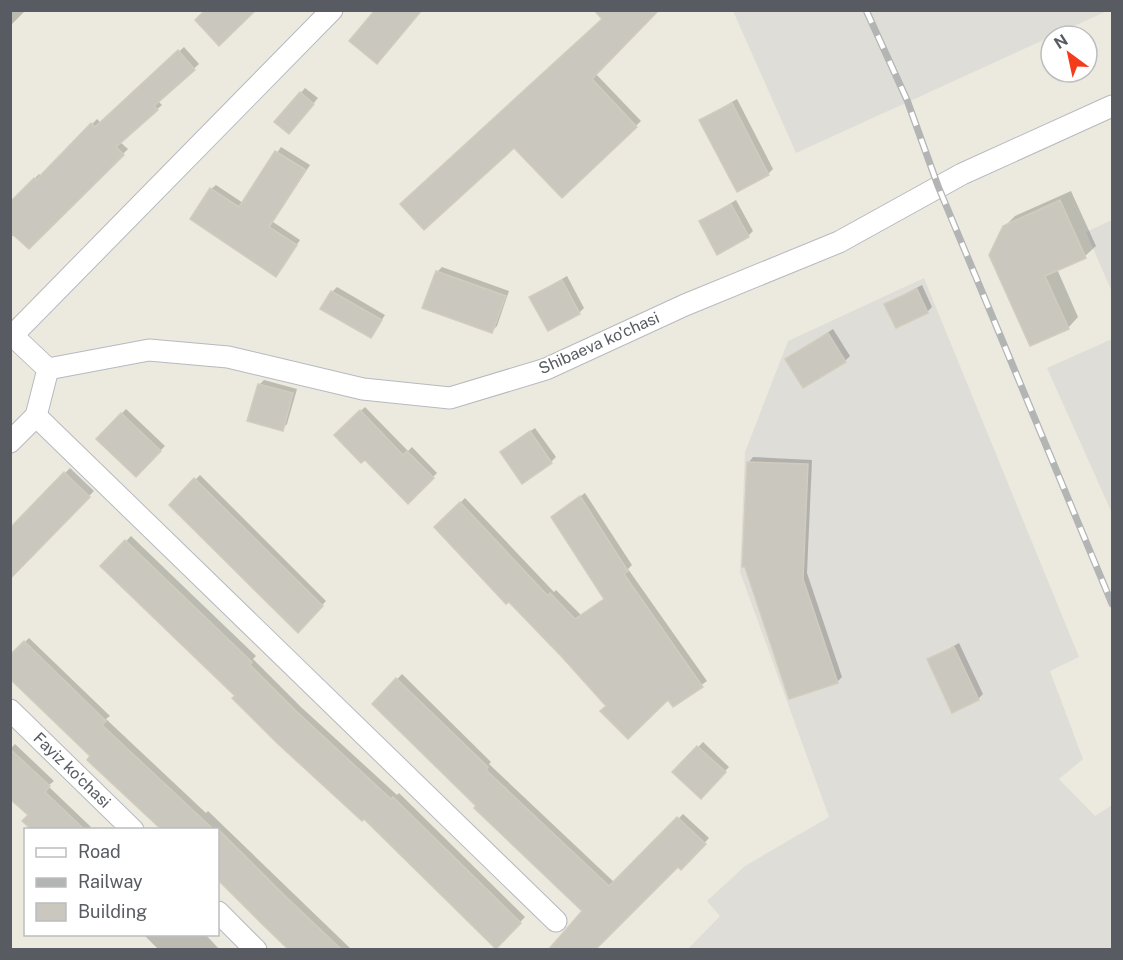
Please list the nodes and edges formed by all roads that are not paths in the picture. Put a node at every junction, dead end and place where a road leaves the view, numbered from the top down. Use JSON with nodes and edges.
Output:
{"nodes":[{"id":1,"x":332,"y":10,"type":"edge"},
{"id":2,"x":1113,"y":106,"type":"edge"},
{"id":3,"x":11,"y":338,"type":"edge"},
{"id":4,"x":48,"y":369,"type":"junction"},
{"id":5,"x":36,"y":416,"type":"junction"},
{"id":6,"x":10,"y":442,"type":"edge"},
{"id":7,"x":10,"y":710,"type":"edge"},
{"id":8,"x":131,"y":828,"type":"edge"},
{"id":9,"x":219,"y":913,"type":"edge"},
{"id":10,"x":556,"y":921,"type":"dead end"},
{"id":11,"x":256,"y":950,"type":"edge"}],
"edges":[{"from":1,"to":3,"type":"street"},
{"from":2,"to":4,"type":"street","name":"Shibaeva ko'chasi"},
{"from":3,"to":4,"type":"street"},
{"from":4,"to":5,"type":"street"},
{"from":5,"to":6,"type":"street"},
{"from":5,"to":10,"type":"street"},
{"from":7,"to":8,"type":"street","name":"Fayiz ko'chasi"},
{"from":9,"to":11,"type":"street"}]}
